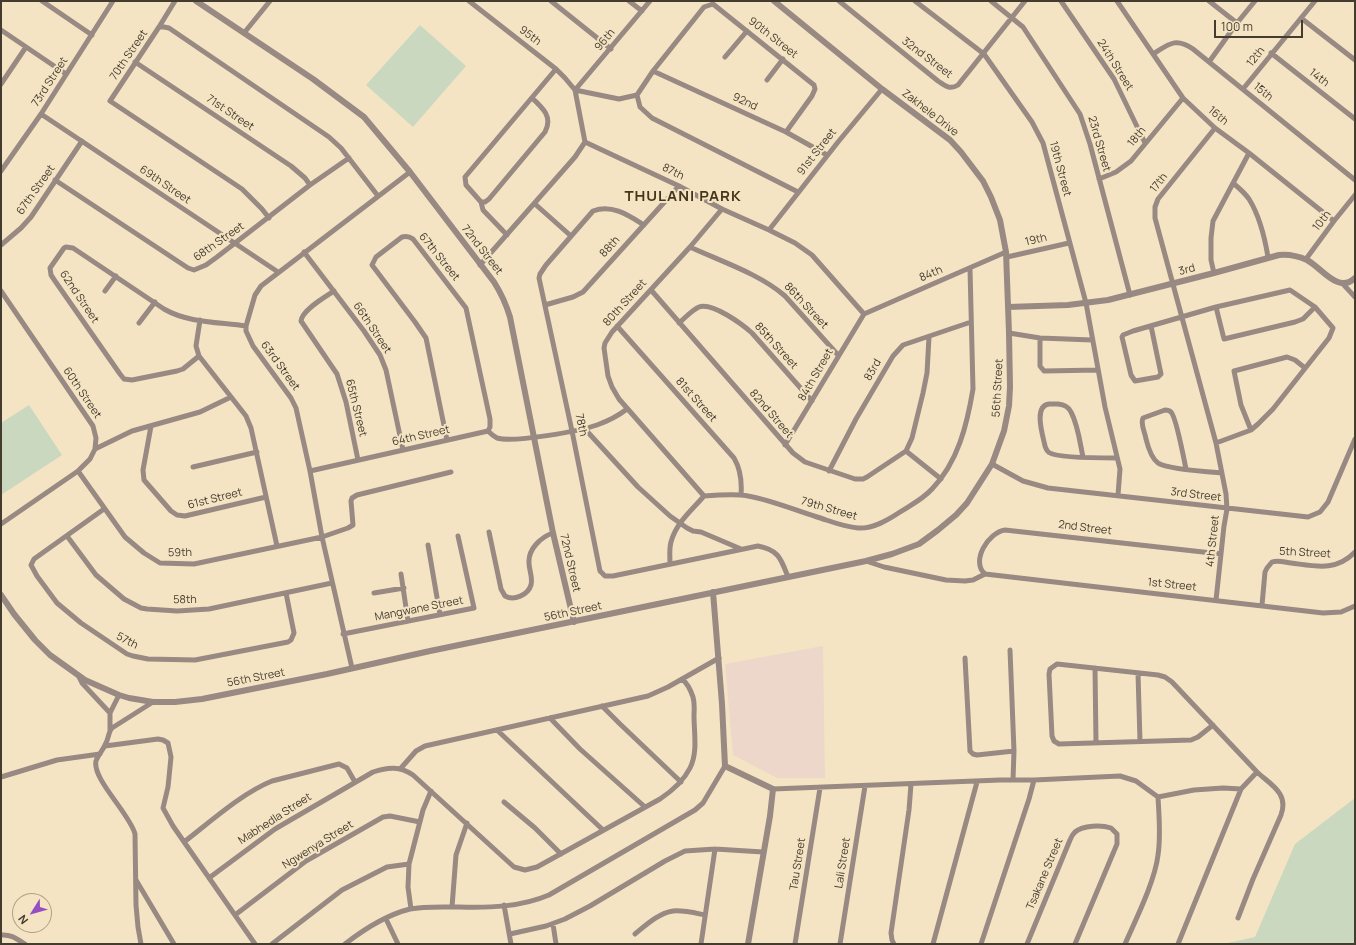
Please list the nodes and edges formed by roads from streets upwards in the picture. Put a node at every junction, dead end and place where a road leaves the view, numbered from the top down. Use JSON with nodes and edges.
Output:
{"nodes":[{"id":1,"x":42,"y":1,"type":"edge"},
{"id":2,"x":113,"y":1,"type":"edge"},
{"id":3,"x":175,"y":1,"type":"edge"},
{"id":4,"x":196,"y":1,"type":"edge"},
{"id":5,"x":270,"y":1,"type":"edge"},
{"id":6,"x":469,"y":1,"type":"edge"},
{"id":7,"x":551,"y":1,"type":"edge"},
{"id":8,"x":629,"y":1,"type":"edge"},
{"id":9,"x":650,"y":1,"type":"edge"},
{"id":10,"x":774,"y":1,"type":"edge"},
{"id":11,"x":839,"y":1,"type":"edge"},
{"id":12,"x":915,"y":1,"type":"edge"},
{"id":13,"x":991,"y":1,"type":"edge"},
{"id":14,"x":1025,"y":1,"type":"edge"},
{"id":15,"x":1060,"y":1,"type":"edge"},
{"id":16,"x":1117,"y":1,"type":"edge"},
{"id":17,"x":1209,"y":1,"type":"edge"},
{"id":18,"x":1255,"y":1,"type":"edge"},
{"id":19,"x":1315,"y":1,"type":"edge"},
{"id":20,"x":642,"y":11,"type":"junction"},
{"id":21,"x":1012,"y":17,"type":"junction"},
{"id":22,"x":1301,"y":18,"type":"junction"},
{"id":23,"x":1236,"y":23,"type":"junction"},
{"id":24,"x":159,"y":28,"type":"junction"},
{"id":25,"x":1,"y":30,"type":"edge"},
{"id":26,"x":747,"y":31,"type":"junction"},
{"id":27,"x":244,"y":33,"type":"junction"},
{"id":28,"x":92,"y":35,"type":"junction"},
{"id":29,"x":26,"y":47,"type":"junction"},
{"id":30,"x":611,"y":49,"type":"junction"},
{"id":31,"x":1271,"y":53,"type":"junction"},
{"id":32,"x":984,"y":54,"type":"junction"},
{"id":33,"x":1153,"y":54,"type":"junction"},
{"id":34,"x":725,"y":57,"type":"dead end"},
{"id":35,"x":783,"y":59,"type":"junction"},
{"id":36,"x":1355,"y":60,"type":"edge"},
{"id":37,"x":135,"y":62,"type":"junction"},
{"id":38,"x":1209,"y":62,"type":"junction"},
{"id":39,"x":556,"y":69,"type":"junction"},
{"id":40,"x":653,"y":71,"type":"junction"},
{"id":41,"x":66,"y":74,"type":"junction"},
{"id":42,"x":767,"y":80,"type":"dead end"},
{"id":43,"x":1,"y":84,"type":"edge"},
{"id":44,"x":882,"y":89,"type":"junction"},
{"id":45,"x":1243,"y":89,"type":"junction"},
{"id":46,"x":575,"y":90,"type":"junction"},
{"id":47,"x":637,"y":95,"type":"junction"},
{"id":48,"x":532,"y":98,"type":"junction"},
{"id":49,"x":1183,"y":98,"type":"junction"},
{"id":50,"x":41,"y":114,"type":"junction"},
{"id":51,"x":1355,"y":120,"type":"edge"},
{"id":52,"x":1215,"y":128,"type":"junction"},
{"id":53,"x":786,"y":132,"type":"junction"},
{"id":54,"x":82,"y":141,"type":"junction"},
{"id":55,"x":585,"y":142,"type":"junction"},
{"id":56,"x":1145,"y":143,"type":"junction"},
{"id":57,"x":1249,"y":153,"type":"junction"},
{"id":58,"x":827,"y":155,"type":"junction"},
{"id":59,"x":349,"y":158,"type":"junction"},
{"id":60,"x":1,"y":172,"type":"edge"},
{"id":61,"x":410,"y":172,"type":"junction"},
{"id":62,"x":1099,"y":179,"type":"junction"},
{"id":63,"x":55,"y":180,"type":"junction"},
{"id":64,"x":1355,"y":180,"type":"edge"},
{"id":65,"x":1233,"y":183,"type":"junction"},
{"id":66,"x":310,"y":186,"type":"junction"},
{"id":67,"x":679,"y":186,"type":"junction"},
{"id":68,"x":798,"y":192,"type":"junction"},
{"id":69,"x":1355,"y":195,"type":"edge"},
{"id":70,"x":378,"y":196,"type":"junction"},
{"id":71,"x":481,"y":202,"type":"junction"},
{"id":72,"x":535,"y":204,"type":"junction"},
{"id":73,"x":722,"y":209,"type":"junction"},
{"id":74,"x":269,"y":218,"type":"junction"},
{"id":75,"x":1334,"y":221,"type":"junction"},
{"id":76,"x":644,"y":225,"type":"junction"},
{"id":77,"x":769,"y":230,"type":"junction"},
{"id":78,"x":507,"y":235,"type":"junction"},
{"id":79,"x":571,"y":236,"type":"junction"},
{"id":80,"x":236,"y":243,"type":"junction"},
{"id":81,"x":1069,"y":243,"type":"junction"},
{"id":82,"x":1,"y":245,"type":"edge"},
{"id":83,"x":690,"y":247,"type":"junction"},
{"id":84,"x":304,"y":252,"type":"junction"},
{"id":85,"x":1007,"y":254,"type":"junction"},
{"id":86,"x":1268,"y":257,"type":"junction"},
{"id":87,"x":1306,"y":259,"type":"junction"},
{"id":88,"x":480,"y":265,"type":"junction"},
{"id":89,"x":970,"y":269,"type":"junction"},
{"id":90,"x":278,"y":272,"type":"junction"},
{"id":91,"x":1214,"y":273,"type":"junction"},
{"id":92,"x":116,"y":276,"type":"junction"},
{"id":93,"x":1355,"y":278,"type":"edge"},
{"id":94,"x":1174,"y":284,"type":"junction"},
{"id":95,"x":1343,"y":284,"type":"junction"},
{"id":96,"x":651,"y":290,"type":"junction"},
{"id":97,"x":1,"y":291,"type":"edge"},
{"id":98,"x":105,"y":291,"type":"dead end"},
{"id":99,"x":334,"y":291,"type":"junction"},
{"id":100,"x":1130,"y":295,"type":"junction"},
{"id":101,"x":1355,"y":297,"type":"edge"},
{"id":102,"x":155,"y":302,"type":"junction"},
{"id":103,"x":1086,"y":303,"type":"junction"},
{"id":104,"x":545,"y":305,"type":"junction"},
{"id":105,"x":1008,"y":307,"type":"junction"},
{"id":106,"x":1216,"y":307,"type":"junction"},
{"id":107,"x":1315,"y":307,"type":"junction"},
{"id":108,"x":864,"y":314,"type":"junction"},
{"id":109,"x":1182,"y":316,"type":"junction"},
{"id":110,"x":200,"y":320,"type":"junction"},
{"id":111,"x":971,"y":322,"type":"junction"},
{"id":112,"x":139,"y":323,"type":"dead end"},
{"id":113,"x":680,"y":323,"type":"junction"},
{"id":114,"x":246,"y":326,"type":"junction"},
{"id":115,"x":617,"y":326,"type":"junction"},
{"id":116,"x":1151,"y":326,"type":"junction"},
{"id":117,"x":1009,"y":333,"type":"junction"},
{"id":118,"x":929,"y":337,"type":"junction"},
{"id":119,"x":1040,"y":338,"type":"junction"},
{"id":120,"x":1092,"y":340,"type":"junction"},
{"id":121,"x":838,"y":355,"type":"junction"},
{"id":122,"x":200,"y":356,"type":"junction"},
{"id":123,"x":1305,"y":368,"type":"junction"},
{"id":124,"x":1098,"y":370,"type":"junction"},
{"id":125,"x":231,"y":397,"type":"junction"},
{"id":126,"x":812,"y":401,"type":"junction"},
{"id":127,"x":627,"y":409,"type":"junction"},
{"id":128,"x":151,"y":426,"type":"junction"},
{"id":129,"x":584,"y":428,"type":"junction"},
{"id":130,"x":1251,"y":430,"type":"junction"},
{"id":131,"x":488,"y":431,"type":"junction"},
{"id":132,"x":572,"y":431,"type":"junction"},
{"id":133,"x":535,"y":436,"type":"junction"},
{"id":134,"x":1355,"y":439,"type":"edge"},
{"id":135,"x":447,"y":440,"type":"junction"},
{"id":136,"x":1216,"y":443,"type":"junction"},
{"id":137,"x":785,"y":445,"type":"junction"},
{"id":138,"x":95,"y":449,"type":"junction"},
{"id":139,"x":403,"y":450,"type":"junction"},
{"id":140,"x":906,"y":451,"type":"junction"},
{"id":141,"x":257,"y":452,"type":"junction"},
{"id":142,"x":1083,"y":457,"type":"junction"},
{"id":143,"x":1117,"y":458,"type":"junction"},
{"id":144,"x":358,"y":460,"type":"junction"},
{"id":145,"x":992,"y":464,"type":"junction"},
{"id":146,"x":192,"y":467,"type":"dead end"},
{"id":147,"x":1186,"y":469,"type":"junction"},
{"id":148,"x":78,"y":471,"type":"junction"},
{"id":149,"x":310,"y":471,"type":"junction"},
{"id":150,"x":829,"y":471,"type":"junction"},
{"id":151,"x":451,"y":472,"type":"dead end"},
{"id":152,"x":1222,"y":473,"type":"junction"},
{"id":153,"x":941,"y":479,"type":"junction"},
{"id":154,"x":742,"y":495,"type":"junction"},
{"id":155,"x":1118,"y":495,"type":"junction"},
{"id":156,"x":704,"y":496,"type":"junction"},
{"id":157,"x":266,"y":497,"type":"junction"},
{"id":158,"x":104,"y":509,"type":"junction"},
{"id":159,"x":1227,"y":509,"type":"junction"},
{"id":160,"x":680,"y":523,"type":"junction"},
{"id":161,"x":1,"y":524,"type":"edge"},
{"id":162,"x":489,"y":532,"type":"dead end"},
{"id":163,"x":554,"y":533,"type":"junction"},
{"id":164,"x":67,"y":536,"type":"junction"},
{"id":165,"x":458,"y":536,"type":"dead end"},
{"id":166,"x":322,"y":537,"type":"junction"},
{"id":167,"x":428,"y":545,"type":"dead end"},
{"id":168,"x":277,"y":546,"type":"junction"},
{"id":169,"x":742,"y":550,"type":"junction"},
{"id":170,"x":1355,"y":552,"type":"edge"},
{"id":171,"x":1221,"y":554,"type":"junction"},
{"id":172,"x":866,"y":561,"type":"junction"},
{"id":173,"x":670,"y":564,"type":"junction"},
{"id":174,"x":401,"y":574,"type":"dead end"},
{"id":175,"x":985,"y":574,"type":"junction"},
{"id":176,"x":788,"y":577,"type":"junction"},
{"id":177,"x":332,"y":584,"type":"junction"},
{"id":178,"x":404,"y":588,"type":"junction"},
{"id":179,"x":712,"y":592,"type":"junction"},
{"id":180,"x":286,"y":593,"type":"junction"},
{"id":181,"x":374,"y":593,"type":"dead end"},
{"id":182,"x":1,"y":596,"type":"edge"},
{"id":183,"x":1216,"y":600,"type":"junction"},
{"id":184,"x":1262,"y":605,"type":"junction"},
{"id":185,"x":1355,"y":606,"type":"edge"},
{"id":186,"x":440,"y":615,"type":"junction"},
{"id":187,"x":408,"y":621,"type":"junction"},
{"id":188,"x":574,"y":622,"type":"junction"},
{"id":189,"x":343,"y":634,"type":"junction"},
{"id":190,"x":1010,"y":650,"type":"dead end"},
{"id":191,"x":719,"y":658,"type":"junction"},
{"id":192,"x":965,"y":658,"type":"dead end"},
{"id":193,"x":352,"y":668,"type":"junction"},
{"id":194,"x":1095,"y":668,"type":"junction"},
{"id":195,"x":1138,"y":673,"type":"junction"},
{"id":196,"x":78,"y":675,"type":"junction"},
{"id":197,"x":682,"y":679,"type":"junction"},
{"id":198,"x":119,"y":695,"type":"junction"},
{"id":199,"x":153,"y":702,"type":"junction"},
{"id":200,"x":602,"y":706,"type":"junction"},
{"id":201,"x":110,"y":713,"type":"junction"},
{"id":202,"x":550,"y":718,"type":"junction"},
{"id":203,"x":1213,"y":725,"type":"junction"},
{"id":204,"x":110,"y":730,"type":"junction"},
{"id":205,"x":497,"y":730,"type":"junction"},
{"id":206,"x":1140,"y":741,"type":"junction"},
{"id":207,"x":1096,"y":743,"type":"junction"},
{"id":208,"x":105,"y":746,"type":"junction"},
{"id":209,"x":1014,"y":751,"type":"junction"},
{"id":210,"x":100,"y":754,"type":"junction"},
{"id":211,"x":725,"y":766,"type":"junction"},
{"id":212,"x":401,"y":768,"type":"junction"},
{"id":213,"x":1257,"y":772,"type":"junction"},
{"id":214,"x":1,"y":777,"type":"edge"},
{"id":215,"x":1013,"y":780,"type":"junction"},
{"id":216,"x":1034,"y":780,"type":"junction"},
{"id":217,"x":355,"y":782,"type":"junction"},
{"id":218,"x":681,"y":782,"type":"junction"},
{"id":219,"x":977,"y":782,"type":"junction"},
{"id":220,"x":911,"y":784,"type":"junction"},
{"id":221,"x":864,"y":786,"type":"junction"},
{"id":222,"x":820,"y":788,"type":"junction"},
{"id":223,"x":773,"y":789,"type":"junction"},
{"id":224,"x":1241,"y":789,"type":"junction"},
{"id":225,"x":431,"y":791,"type":"junction"},
{"id":226,"x":1158,"y":797,"type":"junction"},
{"id":227,"x":504,"y":802,"type":"dead end"},
{"id":228,"x":645,"y":807,"type":"junction"},
{"id":229,"x":420,"y":822,"type":"junction"},
{"id":230,"x":467,"y":823,"type":"junction"},
{"id":231,"x":603,"y":830,"type":"junction"},
{"id":232,"x":184,"y":842,"type":"junction"},
{"id":233,"x":715,"y":849,"type":"junction"},
{"id":234,"x":763,"y":852,"type":"junction"},
{"id":235,"x":561,"y":854,"type":"junction"},
{"id":236,"x":409,"y":864,"type":"junction"},
{"id":237,"x":209,"y":878,"type":"junction"},
{"id":238,"x":135,"y":879,"type":"junction"},
{"id":239,"x":504,"y":906,"type":"junction"},
{"id":240,"x":452,"y":907,"type":"junction"},
{"id":241,"x":411,"y":909,"type":"junction"},
{"id":242,"x":235,"y":915,"type":"junction"},
{"id":243,"x":705,"y":915,"type":"junction"},
{"id":244,"x":1238,"y":918,"type":"dead end"},
{"id":245,"x":386,"y":919,"type":"junction"},
{"id":246,"x":553,"y":924,"type":"junction"},
{"id":247,"x":510,"y":934,"type":"junction"},
{"id":248,"x":635,"y":934,"type":"dead end"},
{"id":249,"x":1,"y":935,"type":"edge"},
{"id":250,"x":24,"y":944,"type":"edge"},
{"id":251,"x":142,"y":944,"type":"edge"},
{"id":252,"x":174,"y":944,"type":"edge"},
{"id":253,"x":255,"y":944,"type":"edge"},
{"id":254,"x":272,"y":944,"type":"edge"},
{"id":255,"x":345,"y":944,"type":"edge"},
{"id":256,"x":398,"y":944,"type":"edge"},
{"id":257,"x":512,"y":944,"type":"edge"},
{"id":258,"x":556,"y":944,"type":"edge"},
{"id":259,"x":701,"y":944,"type":"edge"},
{"id":260,"x":748,"y":944,"type":"edge"},
{"id":261,"x":795,"y":944,"type":"edge"},
{"id":262,"x":840,"y":944,"type":"edge"},
{"id":263,"x":894,"y":944,"type":"edge"},
{"id":264,"x":933,"y":944,"type":"edge"},
{"id":265,"x":981,"y":944,"type":"edge"},
{"id":266,"x":1027,"y":944,"type":"edge"},
{"id":267,"x":1075,"y":944,"type":"edge"},
{"id":268,"x":1125,"y":944,"type":"edge"},
{"id":269,"x":1178,"y":944,"type":"edge"}],
"edges":[{"from":1,"to":28,"type":"street"},
{"from":2,"to":28,"type":"street","name":"73rd Street"},
{"from":3,"to":24,"type":"street"},
{"from":4,"to":27,"type":"street","name":"72nd Street"},
{"from":5,"to":27,"type":"street"},
{"from":6,"to":39,"type":"street","name":"95th"},
{"from":7,"to":30,"type":"street"},
{"from":8,"to":20,"type":"street"},
{"from":9,"to":20,"type":"street","name":"96th"},
{"from":10,"to":44,"type":"street","name":"Zakhele Drive"},
{"from":11,"to":32,"type":"street","name":"32nd Street"},
{"from":12,"to":32,"type":"street","name":"19th Street"},
{"from":13,"to":21,"type":"street","name":"23rd Street"},
{"from":14,"to":21,"type":"street","name":"32nd Street"},
{"from":15,"to":56,"type":"street","name":"24th Street"},
{"from":16,"to":33,"type":"street","name":"16th"},
{"from":17,"to":23,"type":"street"},
{"from":18,"to":23,"type":"street"},
{"from":19,"to":22,"type":"street","name":"12th"},
{"from":20,"to":30,"type":"street","name":"96th"},
{"from":21,"to":32,"type":"street","name":"32nd Street"},
{"from":21,"to":62,"type":"street","name":"23rd Street"},
{"from":22,"to":31,"type":"street","name":"12th"},
{"from":22,"to":36,"type":"street"},
{"from":23,"to":38,"type":"street"},
{"from":24,"to":37,"type":"street","name":"70th Street"},
{"from":24,"to":59,"type":"street","name":"70th Street"},
{"from":25,"to":29,"type":"street"},
{"from":26,"to":34,"type":"street"},
{"from":26,"to":35,"type":"street","name":"90th Street"},
{"from":26,"to":40,"type":"street","name":"90th Street"},
{"from":27,"to":61,"type":"street","name":"72nd Street"},
{"from":28,"to":41,"type":"street","name":"73rd Street"},
{"from":29,"to":41,"type":"street"},
{"from":29,"to":43,"type":"street"},
{"from":30,"to":46,"type":"street","name":"96th"},
{"from":31,"to":45,"type":"street","name":"12th"},
{"from":31,"to":51,"type":"street","name":"14th"},
{"from":32,"to":81,"type":"street","name":"19th Street"},
{"from":33,"to":38,"type":"street","name":"15th"},
{"from":33,"to":49,"type":"street","name":"16th"},
{"from":35,"to":42,"type":"street"},
{"from":35,"to":53,"type":"street","name":"90th Street"},
{"from":37,"to":66,"type":"street","name":"71st Street"},
{"from":37,"to":74,"type":"street","name":"70th Street"},
{"from":38,"to":45,"type":"street","name":"15th"},
{"from":39,"to":46,"type":"street","name":"95th"},
{"from":39,"to":48,"type":"street"},
{"from":40,"to":47,"type":"street","name":"90th Street"},
{"from":40,"to":53,"type":"street","name":"92nd"},
{"from":41,"to":50,"type":"street","name":"73rd Street"},
{"from":44,"to":58,"type":"street","name":"91st Street"},
{"from":44,"to":85,"type":"street","name":"Zakhele Drive"},
{"from":45,"to":64,"type":"street","name":"15th"},
{"from":46,"to":47,"type":"street"},
{"from":46,"to":55,"type":"street"},
{"from":47,"to":68,"type":"street"},
{"from":48,"to":71,"type":"street"},
{"from":48,"to":71,"type":"street"},
{"from":49,"to":52,"type":"street","name":"16th"},
{"from":49,"to":56,"type":"street","name":"18th"},
{"from":50,"to":54,"type":"street","name":"69th Street"},
{"from":50,"to":60,"type":"street","name":"73rd Street"},
{"from":52,"to":57,"type":"street","name":"16th"},
{"from":52,"to":94,"type":"street","name":"17th"},
{"from":53,"to":58,"type":"street","name":"92nd"},
{"from":54,"to":63,"type":"street","name":"67th Street"},
{"from":54,"to":80,"type":"street","name":"69th Street"},
{"from":55,"to":67,"type":"street","name":"87th"},
{"from":55,"to":72,"type":"street"},
{"from":56,"to":62,"type":"street","name":"18th"},
{"from":57,"to":65,"type":"street"},
{"from":57,"to":75,"type":"street","name":"16th"},
{"from":58,"to":68,"type":"street","name":"91st Street"},
{"from":59,"to":66,"type":"street","name":"68th Street"},
{"from":59,"to":70,"type":"street","name":"70th Street"},
{"from":61,"to":70,"type":"street"},
{"from":61,"to":88,"type":"street","name":"72nd Street"},
{"from":62,"to":100,"type":"street","name":"23rd Street"},
{"from":63,"to":80,"type":"street","name":"68th Street"},
{"from":63,"to":82,"type":"street","name":"67th Street"},
{"from":65,"to":86,"type":"street"},
{"from":65,"to":91,"type":"street"},
{"from":66,"to":74,"type":"street","name":"68th Street"},
{"from":67,"to":73,"type":"street","name":"87th"},
{"from":67,"to":76,"type":"street","name":"88th"},
{"from":68,"to":77,"type":"street","name":"91st Street"},
{"from":69,"to":75,"type":"street","name":"10th"},
{"from":70,"to":84,"type":"street"},
{"from":71,"to":78,"type":"street"},
{"from":72,"to":78,"type":"street"},
{"from":72,"to":79,"type":"street"},
{"from":73,"to":77,"type":"street","name":"87th"},
{"from":73,"to":83,"type":"street","name":"80th Street"},
{"from":74,"to":80,"type":"street","name":"68th Street"},
{"from":75,"to":87,"type":"street","name":"10th"},
{"from":76,"to":79,"type":"street","name":"78th"},
{"from":76,"to":104,"type":"street","name":"88th"},
{"from":77,"to":108,"type":"street","name":"87th"},
{"from":78,"to":88,"type":"street"},
{"from":79,"to":104,"type":"street","name":"78th"},
{"from":80,"to":90,"type":"street","name":"69th Street"},
{"from":81,"to":85,"type":"street","name":"19th"},
{"from":81,"to":103,"type":"street","name":"19th Street"},
{"from":83,"to":96,"type":"street","name":"80th Street"},
{"from":83,"to":121,"type":"street","name":"86th Street"},
{"from":84,"to":90,"type":"street"},
{"from":84,"to":99,"type":"street","name":"66th Street"},
{"from":85,"to":89,"type":"street","name":"84th"},
{"from":85,"to":105,"type":"street","name":"Zakhele Drive"},
{"from":86,"to":87,"type":"street","name":"3rd"},
{"from":86,"to":91,"type":"street","name":"3rd"},
{"from":87,"to":95,"type":"street","name":"3rd"},
{"from":88,"to":133,"type":"street","name":"72nd Street"},
{"from":89,"to":108,"type":"street","name":"84th"},
{"from":89,"to":111,"type":"street","name":"79th Street"},
{"from":90,"to":114,"type":"street"},
{"from":91,"to":94,"type":"street","name":"3rd"},
{"from":92,"to":98,"type":"street"},
{"from":92,"to":102,"type":"street","name":"62nd Street"},
{"from":92,"to":122,"type":"street","name":"62nd Street"},
{"from":93,"to":95,"type":"street"},
{"from":94,"to":100,"type":"street","name":"3rd"},
{"from":94,"to":109,"type":"street","name":"4th Street"},
{"from":95,"to":101,"type":"street","name":"3rd"},
{"from":96,"to":113,"type":"street","name":"82nd Street"},
{"from":96,"to":115,"type":"street","name":"80th Street"},
{"from":97,"to":138,"type":"street","name":"60th Street"},
{"from":99,"to":139,"type":"street","name":"66th Street"},
{"from":99,"to":144,"type":"street","name":"65th Street"},
{"from":100,"to":103,"type":"street","name":"3rd"},
{"from":102,"to":110,"type":"street","name":"62nd Street"},
{"from":102,"to":112,"type":"street"},
{"from":103,"to":105,"type":"street","name":"3rd"},
{"from":103,"to":120,"type":"street","name":"19th Street"},
{"from":104,"to":132,"type":"street","name":"78th"},
{"from":105,"to":117,"type":"street","name":"56th Street"},
{"from":106,"to":107,"type":"street"},
{"from":106,"to":107,"type":"street"},
{"from":106,"to":109,"type":"street"},
{"from":107,"to":123,"type":"street"},
{"from":108,"to":121,"type":"street","name":"84th Street"},
{"from":109,"to":116,"type":"street"},
{"from":109,"to":136,"type":"street","name":"4th Street"},
{"from":110,"to":114,"type":"street","name":"62nd Street"},
{"from":110,"to":122,"type":"street"},
{"from":111,"to":118,"type":"street","name":"83rd"},
{"from":111,"to":153,"type":"street","name":"79th Street"},
{"from":113,"to":126,"type":"street","name":"85th Street"},
{"from":113,"to":137,"type":"street","name":"82nd Street"},
{"from":114,"to":149,"type":"street","name":"63rd Street"},
{"from":115,"to":127,"type":"street","name":"80th Street"},
{"from":115,"to":154,"type":"street","name":"81st Street"},
{"from":116,"to":116,"type":"street"},
{"from":117,"to":119,"type":"street"},
{"from":117,"to":145,"type":"street","name":"56th Street"},
{"from":118,"to":140,"type":"street"},
{"from":118,"to":150,"type":"street","name":"83rd"},
{"from":119,"to":120,"type":"street"},
{"from":119,"to":124,"type":"street"},
{"from":120,"to":124,"type":"street","name":"19th Street"},
{"from":121,"to":126,"type":"street","name":"84th Street"},
{"from":122,"to":125,"type":"street"},
{"from":123,"to":130,"type":"street"},
{"from":123,"to":130,"type":"street"},
{"from":124,"to":143,"type":"street","name":"19th Street"},
{"from":125,"to":128,"type":"street"},
{"from":125,"to":141,"type":"street"},
{"from":126,"to":137,"type":"street","name":"84th Street"},
{"from":127,"to":129,"type":"street"},
{"from":127,"to":156,"type":"street","name":"80th Street"},
{"from":128,"to":138,"type":"street"},
{"from":128,"to":157,"type":"street","name":"61st Street"},
{"from":129,"to":132,"type":"street"},
{"from":129,"to":160,"type":"street"},
{"from":130,"to":136,"type":"street"},
{"from":131,"to":133,"type":"street"},
{"from":131,"to":135,"type":"street","name":"64th Street"},
{"from":131,"to":135,"type":"street","name":"67th Street"},
{"from":132,"to":133,"type":"street"},
{"from":132,"to":173,"type":"street","name":"78th"},
{"from":133,"to":163,"type":"street","name":"72nd Street"},
{"from":134,"to":159,"type":"street","name":"3rd Street"},
{"from":135,"to":139,"type":"street","name":"64th Street"},
{"from":136,"to":152,"type":"street","name":"4th Street"},
{"from":137,"to":150,"type":"street","name":"82nd Street"},
{"from":138,"to":148,"type":"street"},
{"from":139,"to":144,"type":"street","name":"64th Street"},
{"from":140,"to":150,"type":"street","name":"82nd Street"},
{"from":140,"to":153,"type":"street"},
{"from":141,"to":146,"type":"street"},
{"from":141,"to":157,"type":"street"},
{"from":142,"to":142,"type":"street"},
{"from":142,"to":143,"type":"street"},
{"from":143,"to":155,"type":"street","name":"19th Street"},
{"from":144,"to":149,"type":"street","name":"64th Street"},
{"from":145,"to":155,"type":"street","name":"3rd Street"},
{"from":145,"to":172,"type":"street","name":"56th Street"},
{"from":147,"to":147,"type":"street"},
{"from":147,"to":152,"type":"street"},
{"from":148,"to":158,"type":"street","name":"59th"},
{"from":148,"to":161,"type":"street"},
{"from":149,"to":166,"type":"street","name":"63rd Street"},
{"from":151,"to":166,"type":"street","name":"59th"},
{"from":152,"to":159,"type":"street","name":"4th Street"},
{"from":153,"to":154,"type":"street","name":"79th Street"},
{"from":154,"to":156,"type":"street","name":"79th Street"},
{"from":155,"to":159,"type":"street","name":"3rd Street"},
{"from":156,"to":160,"type":"street"},
{"from":157,"to":168,"type":"street"},
{"from":158,"to":164,"type":"street","name":"57th"},
{"from":158,"to":168,"type":"street","name":"59th"},
{"from":159,"to":171,"type":"street","name":"4th Street"},
{"from":160,"to":169,"type":"street"},
{"from":160,"to":173,"type":"street"},
{"from":162,"to":163,"type":"street"},
{"from":163,"to":188,"type":"street","name":"72nd Street"},
{"from":164,"to":180,"type":"street","name":"58th"},
{"from":164,"to":180,"type":"street","name":"57th"},
{"from":165,"to":186,"type":"street","name":"Mangwane Street"},
{"from":166,"to":168,"type":"street","name":"59th"},
{"from":166,"to":177,"type":"street","name":"63rd Street"},
{"from":167,"to":186,"type":"street"},
{"from":169,"to":173,"type":"street","name":"78th"},
{"from":169,"to":176,"type":"street","name":"78th"},
{"from":170,"to":184,"type":"street","name":"5th Street"},
{"from":171,"to":175,"type":"street","name":"2nd Street"},
{"from":171,"to":183,"type":"street","name":"4th Street"},
{"from":172,"to":175,"type":"street"},
{"from":172,"to":176,"type":"street","name":"56th Street"},
{"from":174,"to":178,"type":"street"},
{"from":175,"to":183,"type":"street","name":"1st Street"},
{"from":176,"to":179,"type":"street","name":"56th Street"},
{"from":177,"to":180,"type":"street","name":"58th"},
{"from":177,"to":189,"type":"street","name":"63rd Street"},
{"from":178,"to":181,"type":"street"},
{"from":178,"to":187,"type":"street"},
{"from":179,"to":188,"type":"street","name":"56th Street"},
{"from":179,"to":191,"type":"street"},
{"from":182,"to":196,"type":"street","name":"56th Street"},
{"from":183,"to":184,"type":"street","name":"1st Street"},
{"from":184,"to":185,"type":"street","name":"1st Street"},
{"from":186,"to":187,"type":"street","name":"Mangwane Street"},
{"from":187,"to":189,"type":"street","name":"Mangwane Street"},
{"from":188,"to":193,"type":"street","name":"56th Street"},
{"from":189,"to":193,"type":"street","name":"63rd Street"},
{"from":190,"to":209,"type":"street"},
{"from":191,"to":197,"type":"street"},
{"from":191,"to":211,"type":"street"},
{"from":192,"to":209,"type":"street"},
{"from":193,"to":199,"type":"street","name":"56th Street"},
{"from":194,"to":195,"type":"street"},
{"from":194,"to":207,"type":"street"},
{"from":194,"to":207,"type":"street"},
{"from":195,"to":203,"type":"street"},
{"from":195,"to":206,"type":"street"},
{"from":196,"to":198,"type":"street","name":"56th Street"},
{"from":196,"to":201,"type":"street"},
{"from":197,"to":200,"type":"street"},
{"from":197,"to":218,"type":"street"},
{"from":198,"to":199,"type":"street","name":"56th Street"},
{"from":198,"to":201,"type":"street"},
{"from":199,"to":204,"type":"street"},
{"from":200,"to":202,"type":"street"},
{"from":200,"to":218,"type":"street"},
{"from":201,"to":204,"type":"street"},
{"from":202,"to":205,"type":"street"},
{"from":202,"to":228,"type":"street"},
{"from":203,"to":206,"type":"street"},
{"from":203,"to":213,"type":"street"},
{"from":204,"to":208,"type":"street"},
{"from":205,"to":212,"type":"street"},
{"from":205,"to":231,"type":"street"},
{"from":206,"to":207,"type":"street"},
{"from":208,"to":210,"type":"street"},
{"from":208,"to":232,"type":"street"},
{"from":209,"to":215,"type":"street"},
{"from":210,"to":214,"type":"street"},
{"from":210,"to":238,"type":"street"},
{"from":211,"to":223,"type":"street"},
{"from":211,"to":239,"type":"street"},
{"from":212,"to":217,"type":"street","name":"Mabhedla Street"},
{"from":212,"to":225,"type":"street"},
{"from":213,"to":224,"type":"street"},
{"from":213,"to":244,"type":"street"},
{"from":215,"to":216,"type":"street"},
{"from":215,"to":219,"type":"street"},
{"from":216,"to":226,"type":"street"},
{"from":216,"to":265,"type":"street"},
{"from":217,"to":232,"type":"street"},
{"from":217,"to":237,"type":"street","name":"Mabhedla Street"},
{"from":218,"to":228,"type":"street"},
{"from":219,"to":220,"type":"street"},
{"from":219,"to":264,"type":"street"},
{"from":220,"to":221,"type":"street"},
{"from":220,"to":263,"type":"street"},
{"from":221,"to":222,"type":"street"},
{"from":221,"to":262,"type":"street","name":"Lali Street"},
{"from":222,"to":223,"type":"street"},
{"from":222,"to":261,"type":"street","name":"Tau Street"},
{"from":223,"to":234,"type":"street"},
{"from":224,"to":226,"type":"street"},
{"from":224,"to":269,"type":"street"},
{"from":225,"to":229,"type":"street"},
{"from":225,"to":230,"type":"street"},
{"from":226,"to":268,"type":"street"},
{"from":227,"to":235,"type":"street"},
{"from":228,"to":231,"type":"street"},
{"from":229,"to":236,"type":"street"},
{"from":229,"to":242,"type":"street","name":"Ngwenya Street"},
{"from":230,"to":235,"type":"street"},
{"from":230,"to":240,"type":"street"},
{"from":231,"to":235,"type":"street"},
{"from":232,"to":237,"type":"street"},
{"from":233,"to":234,"type":"street"},
{"from":233,"to":243,"type":"street"},
{"from":233,"to":246,"type":"street"},
{"from":234,"to":260,"type":"street"},
{"from":236,"to":241,"type":"street"},
{"from":236,"to":254,"type":"street"},
{"from":237,"to":242,"type":"street"},
{"from":238,"to":251,"type":"street"},
{"from":238,"to":252,"type":"street"},
{"from":239,"to":240,"type":"street"},
{"from":239,"to":247,"type":"street"},
{"from":240,"to":241,"type":"street"},
{"from":241,"to":245,"type":"street"},
{"from":242,"to":253,"type":"street"},
{"from":243,"to":248,"type":"street"},
{"from":243,"to":259,"type":"street"},
{"from":245,"to":255,"type":"street"},
{"from":245,"to":256,"type":"street"},
{"from":246,"to":247,"type":"street"},
{"from":246,"to":258,"type":"street"},
{"from":247,"to":257,"type":"street"},
{"from":249,"to":250,"type":"street"},
{"from":266,"to":267,"type":"street","name":"Tsakane Street"}]}
